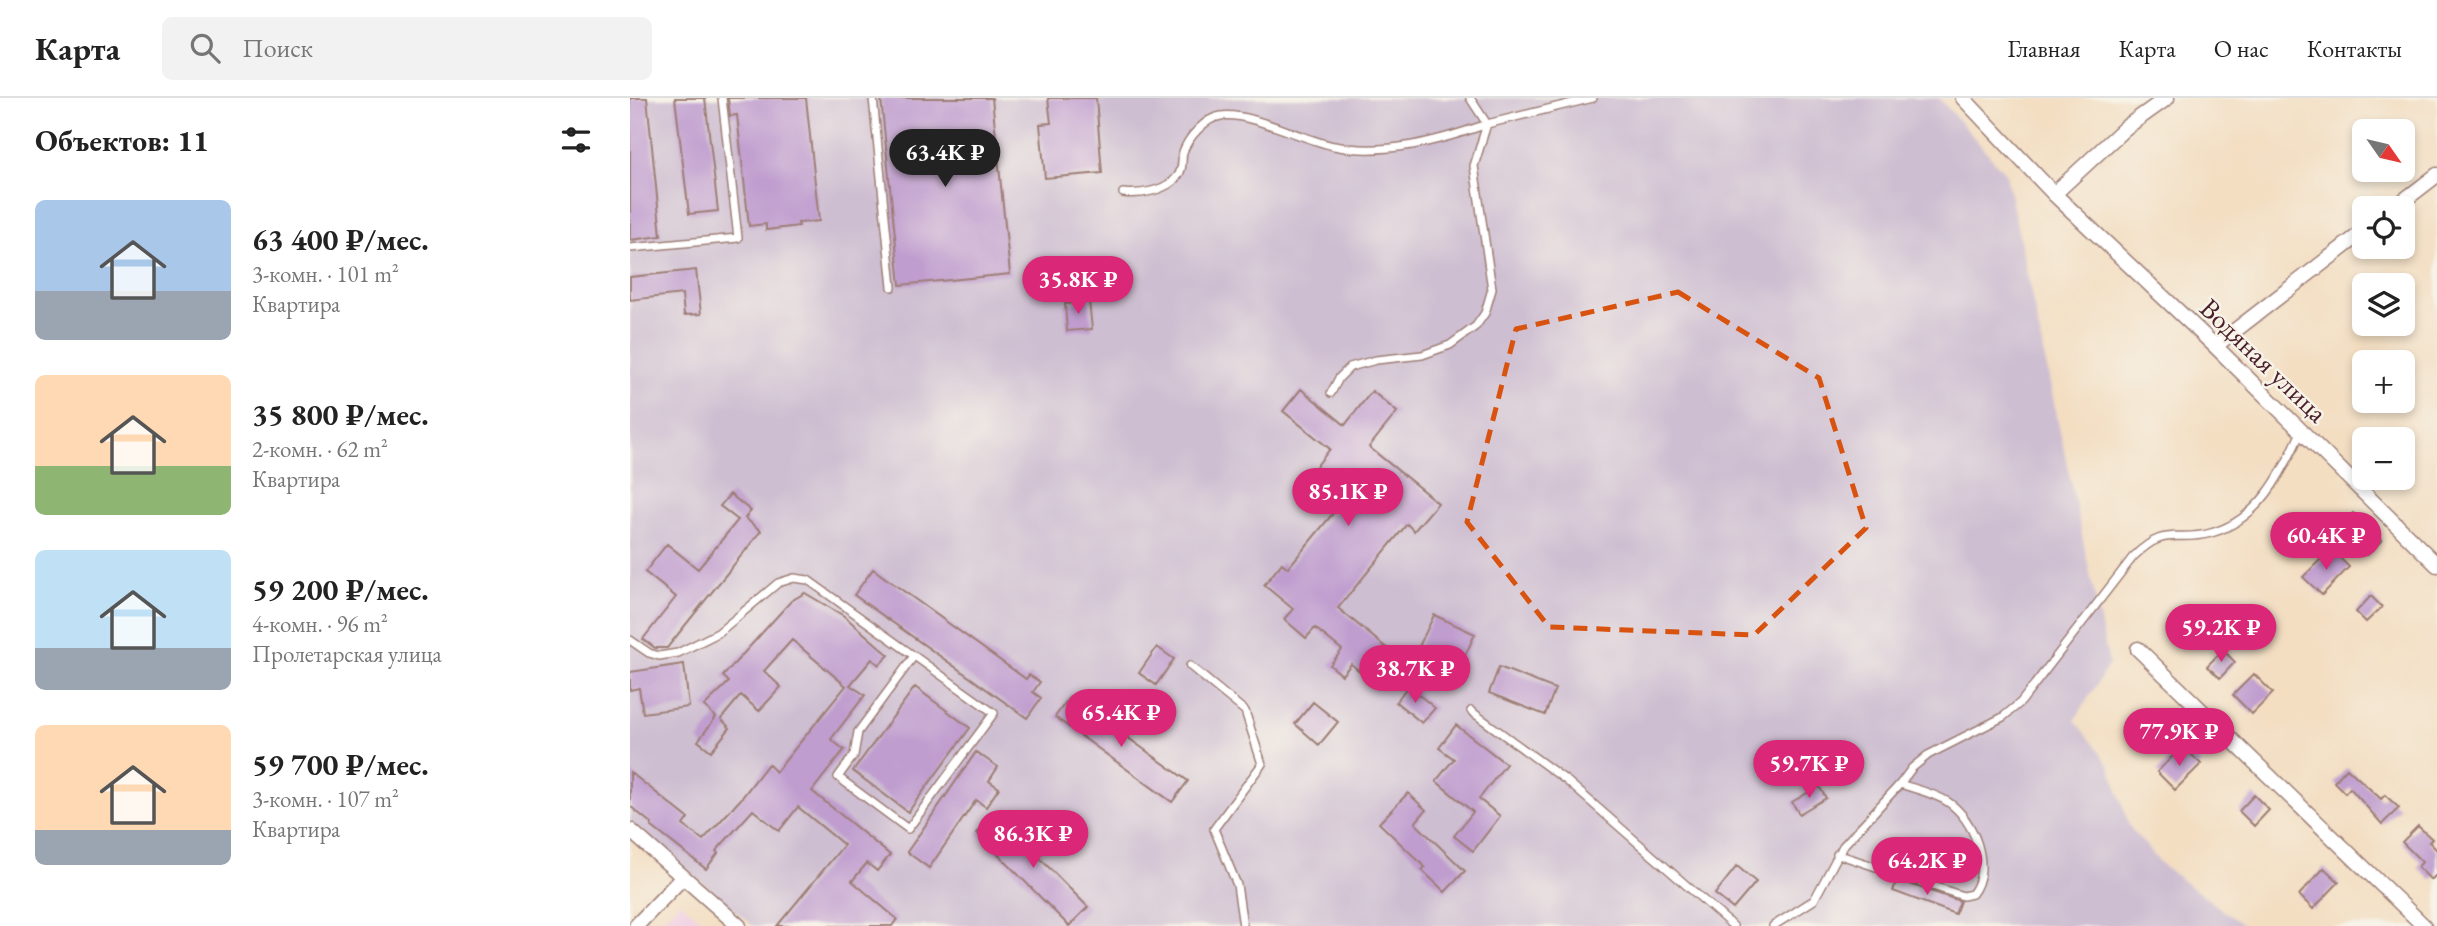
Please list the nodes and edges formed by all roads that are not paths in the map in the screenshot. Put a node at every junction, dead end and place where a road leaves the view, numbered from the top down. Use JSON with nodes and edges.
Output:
{"nodes":[{"id":1,"x":722,"y":98,"type":"edge"},
{"id":2,"x":873,"y":98,"type":"edge"},
{"id":3,"x":1471,"y":98,"type":"edge"},
{"id":4,"x":1593,"y":98,"type":"edge"},
{"id":5,"x":1963,"y":98,"type":"edge"},
{"id":6,"x":2167,"y":98,"type":"edge"},
{"id":7,"x":1487,"y":124,"type":"junction"},
{"id":8,"x":2437,"y":175,"type":"edge"},
{"id":9,"x":1122,"y":193,"type":"dead end"},
{"id":10,"x":2054,"y":194,"type":"junction"},
{"id":11,"x":2410,"y":196,"type":"edge"},
{"id":12,"x":2352,"y":240,"type":"edge"},
{"id":13,"x":630,"y":248,"type":"edge"},
{"id":14,"x":892,"y":287,"type":"dead end"},
{"id":15,"x":2216,"y":346,"type":"junction"},
{"id":16,"x":1331,"y":393,"type":"dead end"},
{"id":17,"x":2302,"y":430,"type":"junction"},
{"id":18,"x":2437,"y":565,"type":"edge"},
{"id":19,"x":630,"y":640,"type":"edge"},
{"id":20,"x":2138,"y":649,"type":"dead end"},
{"id":21,"x":914,"y":656,"type":"junction"},
{"id":22,"x":1190,"y":666,"type":"dead end"},
{"id":23,"x":1471,"y":711,"type":"dead end"},
{"id":24,"x":1900,"y":785,"type":"junction"},
{"id":25,"x":630,"y":830,"type":"edge"},
{"id":26,"x":1838,"y":855,"type":"junction"},
{"id":27,"x":683,"y":877,"type":"junction"},
{"id":28,"x":636,"y":926,"type":"edge"},
{"id":29,"x":739,"y":926,"type":"edge"},
{"id":30,"x":1243,"y":926,"type":"edge"},
{"id":31,"x":1733,"y":926,"type":"edge"},
{"id":32,"x":1773,"y":926,"type":"edge"},
{"id":33,"x":2424,"y":926,"type":"edge"}],
"edges":[{"from":1,"to":13,"type":"lane"},
{"from":2,"to":14,"type":"lane"},
{"from":3,"to":7,"type":"lane"},
{"from":4,"to":7,"type":"lane"},
{"from":5,"to":10,"type":"street","name":"Водяная улица"},
{"from":6,"to":10,"type":"street"},
{"from":7,"to":9,"type":"lane"},
{"from":7,"to":16,"type":"lane"},
{"from":8,"to":11,"type":"street"},
{"from":10,"to":15,"type":"street","name":"Водяная улица"},
{"from":12,"to":15,"type":"street"},
{"from":15,"to":17,"type":"street","name":"Водяная улица"},
{"from":17,"to":18,"type":"street","name":"Водяная улица"},
{"from":17,"to":24,"type":"lane"},
{"from":19,"to":21,"type":"lane"},
{"from":20,"to":33,"type":"street"},
{"from":21,"to":21,"type":"lane"},
{"from":22,"to":30,"type":"lane"},
{"from":23,"to":31,"type":"lane"},
{"from":24,"to":26,"type":"lane"},
{"from":24,"to":26,"type":"lane"},
{"from":25,"to":27,"type":"street"},
{"from":26,"to":32,"type":"lane"},
{"from":27,"to":28,"type":"street"},
{"from":27,"to":29,"type":"street"}]}
